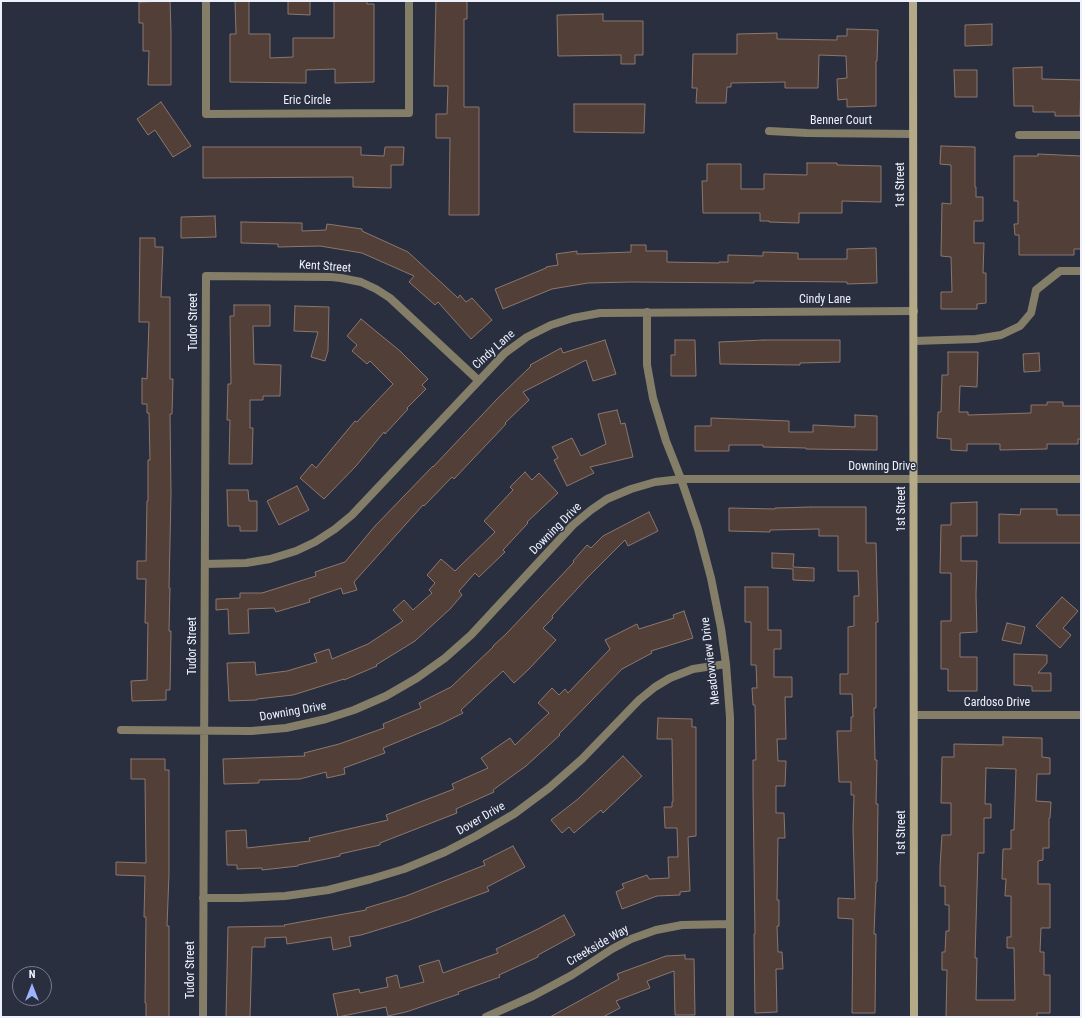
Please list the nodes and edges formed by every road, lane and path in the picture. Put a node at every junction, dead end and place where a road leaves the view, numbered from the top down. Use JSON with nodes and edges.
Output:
{"nodes":[{"id":1,"x":206,"y":1,"type":"edge"},
{"id":2,"x":409,"y":1,"type":"edge"},
{"id":3,"x":913,"y":1,"type":"edge"},
{"id":4,"x":769,"y":131,"type":"dead end"},
{"id":5,"x":913,"y":134,"type":"junction"},
{"id":6,"x":1019,"y":135,"type":"dead end"},
{"id":7,"x":1081,"y":135,"type":"edge"},
{"id":8,"x":1081,"y":271,"type":"edge"},
{"id":9,"x":206,"y":276,"type":"joint"},
{"id":10,"x":914,"y":311,"type":"junction"},
{"id":11,"x":646,"y":312,"type":"junction"},
{"id":12,"x":914,"y":341,"type":"junction"},
{"id":13,"x":478,"y":380,"type":"junction"},
{"id":14,"x":914,"y":478,"type":"junction"},
{"id":15,"x":681,"y":479,"type":"junction"},
{"id":16,"x":1081,"y":479,"type":"edge"},
{"id":17,"x":205,"y":564,"type":"junction"},
{"id":18,"x":726,"y":664,"type":"junction"},
{"id":19,"x":914,"y":715,"type":"junction"},
{"id":20,"x":1081,"y":715,"type":"edge"},
{"id":21,"x":121,"y":730,"type":"dead end"},
{"id":22,"x":204,"y":731,"type":"junction"},
{"id":23,"x":203,"y":898,"type":"junction"},
{"id":24,"x":730,"y":924,"type":"junction"},
{"id":25,"x":203,"y":1017,"type":"edge"},
{"id":26,"x":486,"y":1017,"type":"edge"},
{"id":27,"x":730,"y":1017,"type":"edge"},
{"id":28,"x":914,"y":1017,"type":"edge"}],
"edges":[{"from":1,"to":2,"type":"street","name":"Eric Circle"},
{"from":3,"to":5,"type":"street","name":"1st Street"},
{"from":4,"to":5,"type":"street","name":"Benner Court"},
{"from":5,"to":10,"type":"street","name":"1st Street"},
{"from":6,"to":7,"type":"street"},
{"from":8,"to":12,"type":"street"},
{"from":9,"to":13,"type":"street","name":"Kent Street"},
{"from":9,"to":17,"type":"street","name":"Tudor Street"},
{"from":10,"to":11,"type":"street","name":"Cindy Lane"},
{"from":10,"to":12,"type":"street","name":"1st Street"},
{"from":11,"to":13,"type":"street","name":"Cindy Lane"},
{"from":11,"to":15,"type":"street","name":"Meadowview Drive"},
{"from":12,"to":14,"type":"street","name":"1st Street"},
{"from":13,"to":17,"type":"street","name":"Cindy Lane"},
{"from":14,"to":15,"type":"street","name":"Downing Drive"},
{"from":14,"to":16,"type":"street","name":"Downing Drive"},
{"from":14,"to":19,"type":"street","name":"1st Street"},
{"from":15,"to":18,"type":"street","name":"Meadowview Drive"},
{"from":15,"to":22,"type":"street","name":"Downing Drive"},
{"from":17,"to":22,"type":"street","name":"Tudor Street"},
{"from":18,"to":23,"type":"street","name":"Dover Drive"},
{"from":18,"to":24,"type":"street","name":"Meadowview Drive"},
{"from":19,"to":20,"type":"street","name":"Cardoso Drive"},
{"from":19,"to":28,"type":"street","name":"1st Street"},
{"from":21,"to":22,"type":"street","name":"Downing Drive"},
{"from":22,"to":23,"type":"street","name":"Tudor Street"},
{"from":23,"to":25,"type":"street","name":"Tudor Street"},
{"from":24,"to":26,"type":"street","name":"Creekside Way"},
{"from":24,"to":27,"type":"street","name":"Meadowview Drive"}]}
